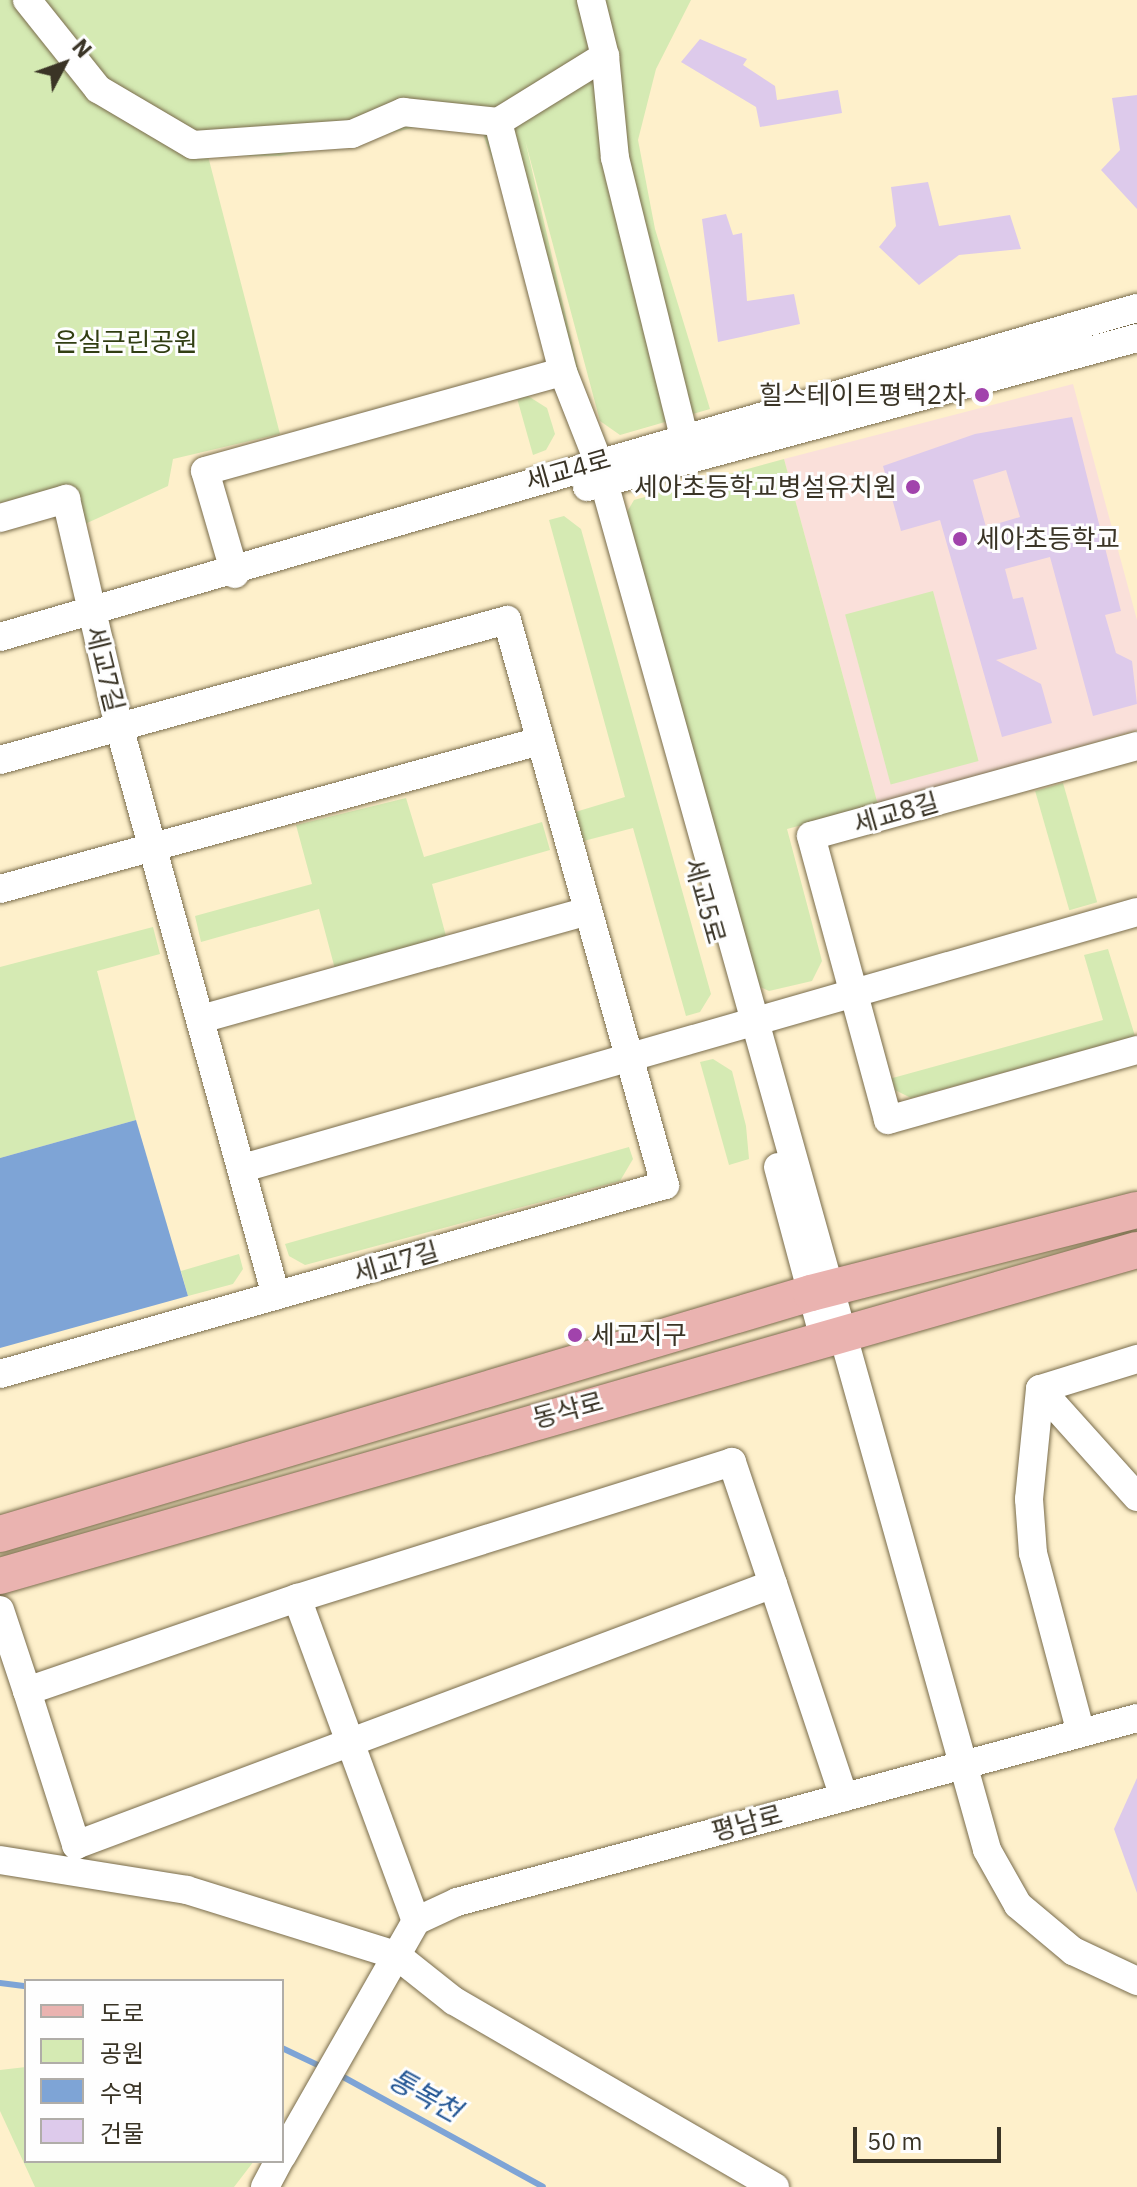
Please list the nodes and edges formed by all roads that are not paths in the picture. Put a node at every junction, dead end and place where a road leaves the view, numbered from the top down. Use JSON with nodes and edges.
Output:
{"nodes":[{"id":1,"x":27,"y":0,"type":"edge"},
{"id":2,"x":591,"y":0,"type":"edge"},
{"id":3,"x":605,"y":56,"type":"junction"},
{"id":4,"x":498,"y":122,"type":"junction"},
{"id":5,"x":1137,"y":308,"type":"edge"},
{"id":6,"x":1137,"y":338,"type":"edge"},
{"id":7,"x":563,"y":372,"type":"junction"},
{"id":8,"x":684,"y":437,"type":"junction"},
{"id":9,"x":592,"y":474,"type":"junction"},
{"id":10,"x":0,"y":518,"type":"edge"},
{"id":11,"x":235,"y":574,"type":"junction"},
{"id":12,"x":90,"y":612,"type":"junction"},
{"id":13,"x":0,"y":637,"type":"edge"},
{"id":14,"x":119,"y":726,"type":"junction"},
{"id":15,"x":540,"y":741,"type":"junction"},
{"id":16,"x":1137,"y":746,"type":"edge"},
{"id":17,"x":0,"y":760,"type":"edge"},
{"id":18,"x":154,"y":847,"type":"junction"},
{"id":19,"x":0,"y":889,"type":"edge"},
{"id":20,"x":588,"y":911,"type":"junction"},
{"id":21,"x":1137,"y":912,"type":"edge"},
{"id":22,"x":855,"y":993,"type":"junction"},
{"id":23,"x":201,"y":1019,"type":"junction"},
{"id":24,"x":747,"y":1024,"type":"junction"},
{"id":25,"x":1137,"y":1050,"type":"edge"},
{"id":26,"x":629,"y":1058,"type":"junction"},
{"id":27,"x":243,"y":1168,"type":"junction"},
{"id":28,"x":1137,"y":1210,"type":"edge"},
{"id":29,"x":1137,"y":1250,"type":"edge"},
{"id":30,"x":822,"y":1290,"type":"junction"},
{"id":31,"x":276,"y":1296,"type":"junction"},
{"id":32,"x":834,"y":1335,"type":"junction"},
{"id":33,"x":1137,"y":1359,"type":"edge"},
{"id":34,"x":0,"y":1374,"type":"edge"},
{"id":35,"x":1040,"y":1389,"type":"junction"},
{"id":36,"x":1137,"y":1497,"type":"edge"},
{"id":37,"x":0,"y":1534,"type":"edge"},
{"id":38,"x":0,"y":1576,"type":"edge"},
{"id":39,"x":773,"y":1584,"type":"junction"},
{"id":40,"x":297,"y":1598,"type":"junction"},
{"id":41,"x":0,"y":1610,"type":"edge"},
{"id":42,"x":27,"y":1691,"type":"junction"},
{"id":43,"x":1137,"y":1718,"type":"edge"},
{"id":44,"x":1081,"y":1733,"type":"junction"},
{"id":45,"x":351,"y":1739,"type":"junction"},
{"id":46,"x":964,"y":1765,"type":"junction"},
{"id":47,"x":844,"y":1797,"type":"junction"},
{"id":48,"x":0,"y":1860,"type":"edge"},
{"id":49,"x":416,"y":1921,"type":"junction"},
{"id":50,"x":392,"y":1963,"type":"junction"},
{"id":51,"x":1137,"y":1981,"type":"edge"},
{"id":52,"x":284,"y":2154,"type":"edge"},
{"id":53,"x":279,"y":2163,"type":"edge"},
{"id":54,"x":265,"y":2187,"type":"edge"},
{"id":55,"x":775,"y":2187,"type":"edge"}],
"edges":[{"from":1,"to":4,"type":"street"},
{"from":2,"to":3,"type":"street"},
{"from":3,"to":4,"type":"street"},
{"from":3,"to":8,"type":"street"},
{"from":4,"to":7,"type":"street","name":"세교5로"},
{"from":5,"to":8,"type":"street","name":"세교4로"},
{"from":6,"to":9,"type":"street","name":"세교4로"},
{"from":7,"to":9,"type":"street","name":"세교5로"},
{"from":7,"to":11,"type":"street"},
{"from":8,"to":9,"type":"street","name":"세교4로"},
{"from":9,"to":11,"type":"street","name":"세교4로"},
{"from":9,"to":24,"type":"street","name":"세교5로"},
{"from":10,"to":12,"type":"street","name":"세교7길"},
{"from":11,"to":12,"type":"street","name":"세교4로"},
{"from":12,"to":13,"type":"street","name":"세교4로"},
{"from":12,"to":14,"type":"street","name":"세교7길"},
{"from":14,"to":15,"type":"street","name":"세교7길"},
{"from":14,"to":17,"type":"street","name":"세교7길"},
{"from":14,"to":18,"type":"street","name":"세교7길"},
{"from":15,"to":18,"type":"street"},
{"from":15,"to":20,"type":"street","name":"세교7길"},
{"from":16,"to":22,"type":"street","name":"세교8길"},
{"from":18,"to":19,"type":"street"},
{"from":18,"to":23,"type":"street","name":"세교7길"},
{"from":20,"to":23,"type":"street"},
{"from":20,"to":26,"type":"street","name":"세교7길"},
{"from":21,"to":22,"type":"street"},
{"from":22,"to":24,"type":"street"},
{"from":22,"to":25,"type":"street","name":"세교8길"},
{"from":23,"to":27,"type":"street","name":"세교7길"},
{"from":24,"to":26,"type":"street"},
{"from":24,"to":30,"type":"street","name":"세교5로"},
{"from":26,"to":27,"type":"street"},
{"from":26,"to":31,"type":"street","name":"세교7길"},
{"from":27,"to":31,"type":"street","name":"세교7길"},
{"from":28,"to":30,"type":"main road","name":"동삭로"},
{"from":29,"to":32,"type":"main road","name":"동삭로"},
{"from":30,"to":32,"type":"street","name":"세교5로"},
{"from":30,"to":37,"type":"main road","name":"동삭로"},
{"from":31,"to":34,"type":"street","name":"세교7길"},
{"from":32,"to":38,"type":"main road","name":"동삭로"},
{"from":32,"to":46,"type":"street","name":"세교5로"},
{"from":33,"to":35,"type":"street"},
{"from":35,"to":36,"type":"street"},
{"from":35,"to":44,"type":"street"},
{"from":39,"to":40,"type":"street"},
{"from":39,"to":45,"type":"street"},
{"from":39,"to":47,"type":"street"},
{"from":40,"to":42,"type":"street"},
{"from":40,"to":45,"type":"street"},
{"from":41,"to":42,"type":"street"},
{"from":42,"to":45,"type":"street"},
{"from":43,"to":44,"type":"street","name":"평남로"},
{"from":44,"to":46,"type":"street","name":"평남로"},
{"from":45,"to":49,"type":"street"},
{"from":46,"to":47,"type":"street","name":"평남로"},
{"from":46,"to":51,"type":"street","name":"세교5로"},
{"from":47,"to":49,"type":"street","name":"평남로"},
{"from":48,"to":50,"type":"street"},
{"from":49,"to":50,"type":"street"},
{"from":50,"to":52,"type":"street"},
{"from":50,"to":55,"type":"street"},
{"from":53,"to":54,"type":"street"}]}
